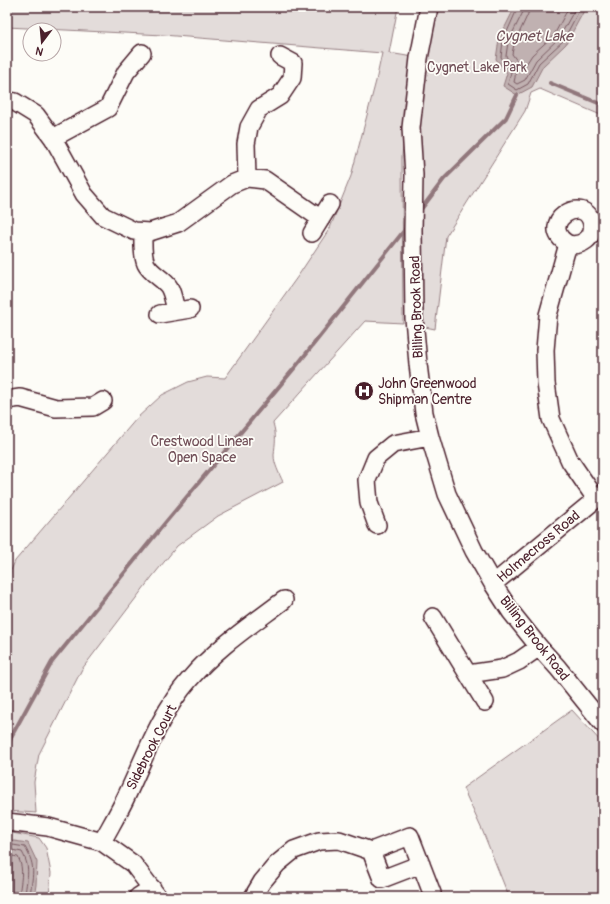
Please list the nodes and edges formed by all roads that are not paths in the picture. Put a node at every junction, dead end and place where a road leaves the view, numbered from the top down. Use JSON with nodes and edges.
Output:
{"nodes":[{"id":1,"x":429,"y":7,"type":"edge"},
{"id":2,"x":142,"y":54,"type":"dead end"},
{"id":3,"x":280,"y":56,"type":"dead end"},
{"id":4,"x":7,"y":101,"type":"edge"},
{"id":5,"x":53,"y":138,"type":"junction"},
{"id":6,"x":247,"y":178,"type":"junction"},
{"id":7,"x":330,"y":204,"type":"dead end"},
{"id":8,"x":321,"y":219,"type":"junction"},
{"id":9,"x":143,"y":233,"type":"junction"},
{"id":10,"x":312,"y":233,"type":"dead end"},
{"id":11,"x":568,"y":244,"type":"dead end"},
{"id":12,"x":176,"y":312,"type":"dead end"},
{"id":13,"x":7,"y":400,"type":"edge"},
{"id":14,"x":103,"y":401,"type":"dead end"},
{"id":15,"x":430,"y":438,"type":"junction"},
{"id":16,"x":599,"y":497,"type":"edge"},
{"id":17,"x":377,"y":525,"type":"dead end"},
{"id":18,"x":493,"y":584,"type":"junction"},
{"id":19,"x":284,"y":600,"type":"dead end"},
{"id":20,"x":433,"y":617,"type":"dead end"},
{"id":21,"x":539,"y":647,"type":"junction"},
{"id":22,"x":468,"y":674,"type":"junction"},
{"id":23,"x":485,"y":702,"type":"dead end"},
{"id":24,"x":603,"y":724,"type":"edge"},
{"id":25,"x":7,"y":822,"type":"edge"},
{"id":26,"x":102,"y":842,"type":"junction"},
{"id":27,"x":371,"y":851,"type":"junction"},
{"id":28,"x":421,"y":864,"type":"junction"},
{"id":29,"x":155,"y":893,"type":"edge"},
{"id":30,"x":432,"y":893,"type":"dead end"},
{"id":31,"x":138,"y":897,"type":"edge"},
{"id":32,"x":253,"y":897,"type":"edge"}],
"edges":[{"from":1,"to":15,"type":"street","name":"Billing Brook Road"},
{"from":2,"to":5,"type":"street"},
{"from":3,"to":6,"type":"street"},
{"from":4,"to":5,"type":"street"},
{"from":5,"to":9,"type":"street"},
{"from":6,"to":8,"type":"street"},
{"from":6,"to":9,"type":"street"},
{"from":7,"to":8,"type":"street"},
{"from":8,"to":10,"type":"street"},
{"from":9,"to":12,"type":"street"},
{"from":11,"to":16,"type":"street"},
{"from":13,"to":14,"type":"street"},
{"from":15,"to":17,"type":"street"},
{"from":15,"to":18,"type":"street","name":"Billing Brook Road"},
{"from":16,"to":18,"type":"street","name":"Holmecross Road"},
{"from":18,"to":21,"type":"street","name":"Billing Brook Road"},
{"from":19,"to":26,"type":"street","name":"Sidebrook Court"},
{"from":20,"to":22,"type":"street"},
{"from":21,"to":22,"type":"street"},
{"from":21,"to":24,"type":"street","name":"Billing Brook Road"},
{"from":22,"to":23,"type":"street"},
{"from":25,"to":26,"type":"street"},
{"from":26,"to":29,"type":"street"},
{"from":27,"to":28,"type":"street"},
{"from":27,"to":28,"type":"street"},
{"from":27,"to":32,"type":"street"},
{"from":28,"to":30,"type":"street"},
{"from":29,"to":31,"type":"street"}]}
